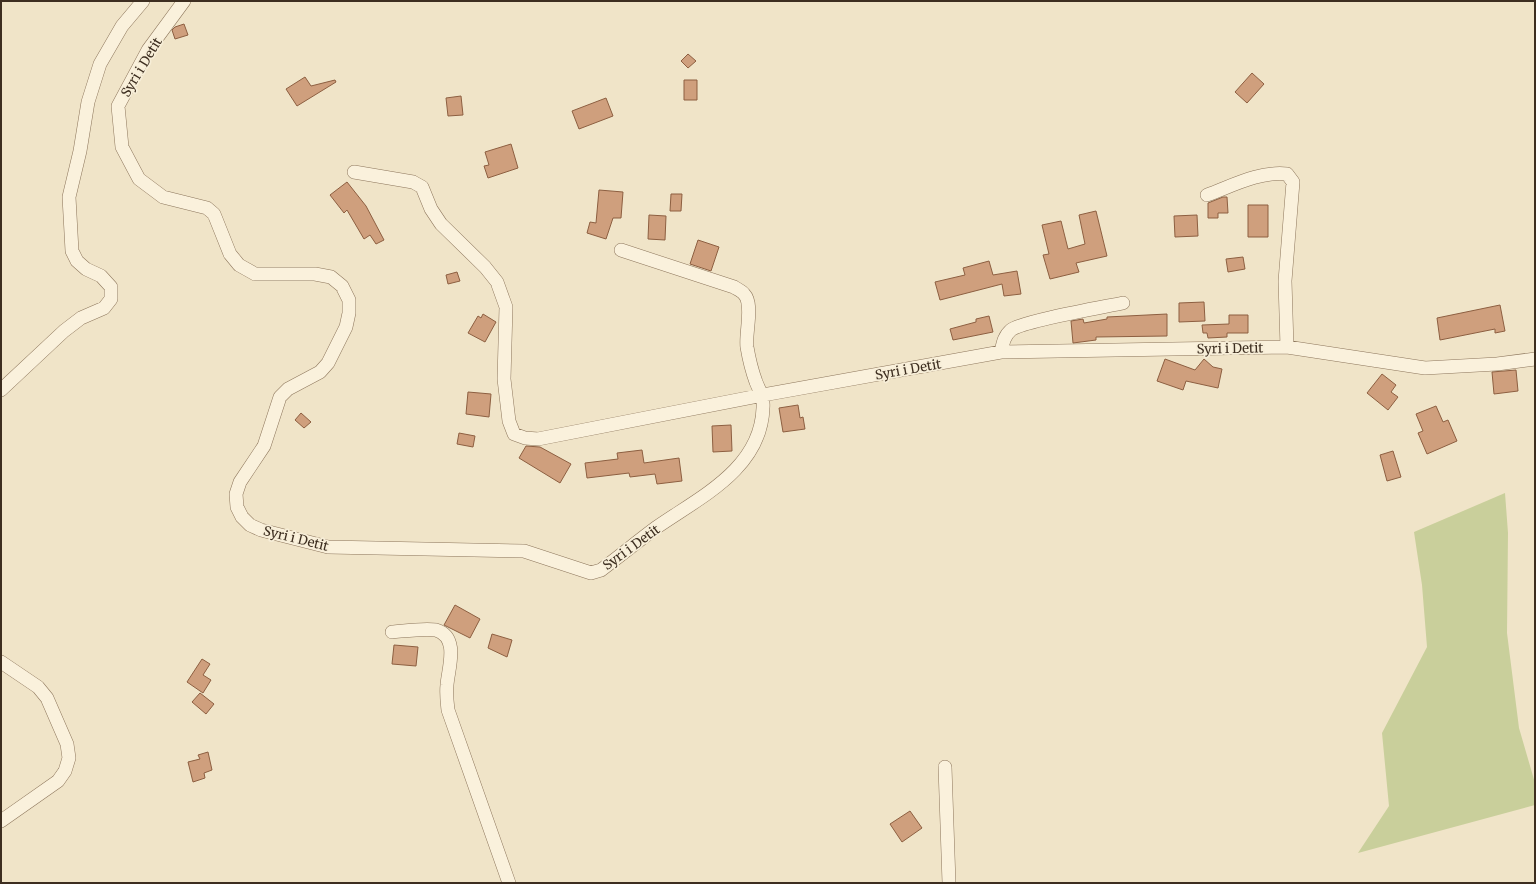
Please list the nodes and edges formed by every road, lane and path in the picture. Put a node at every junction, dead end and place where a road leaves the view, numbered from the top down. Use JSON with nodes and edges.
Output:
{"nodes":[{"id":1,"x":143,"y":1,"type":"edge"},
{"id":2,"x":184,"y":1,"type":"edge"},
{"id":3,"x":354,"y":172,"type":"dead end"},
{"id":4,"x":1207,"y":195,"type":"dead end"},
{"id":5,"x":621,"y":250,"type":"dead end"},
{"id":6,"x":1123,"y":303,"type":"dead end"},
{"id":7,"x":1287,"y":347,"type":"junction"},
{"id":8,"x":1001,"y":352,"type":"junction"},
{"id":9,"x":1535,"y":359,"type":"edge"},
{"id":10,"x":1,"y":390,"type":"edge"},
{"id":11,"x":763,"y":395,"type":"junction"},
{"id":12,"x":392,"y":632,"type":"dead end"},
{"id":13,"x":1,"y":662,"type":"edge"},
{"id":14,"x":945,"y":767,"type":"dead end"},
{"id":15,"x":1,"y":821,"type":"edge"},
{"id":16,"x":509,"y":883,"type":"edge"},
{"id":17,"x":949,"y":883,"type":"edge"}],
"edges":[{"from":1,"to":10,"type":"street"},
{"from":2,"to":11,"type":"street","name":"Syri i Detit"},
{"from":3,"to":11,"type":"street"},
{"from":4,"to":7,"type":"street"},
{"from":5,"to":11,"type":"street"},
{"from":6,"to":8,"type":"street"},
{"from":7,"to":8,"type":"street","name":"Syri i Detit"},
{"from":7,"to":9,"type":"street","name":"Syri i Detit"},
{"from":8,"to":11,"type":"street","name":"Syri i Detit"},
{"from":12,"to":16,"type":"street"},
{"from":13,"to":15,"type":"street"},
{"from":14,"to":17,"type":"street"}]}
